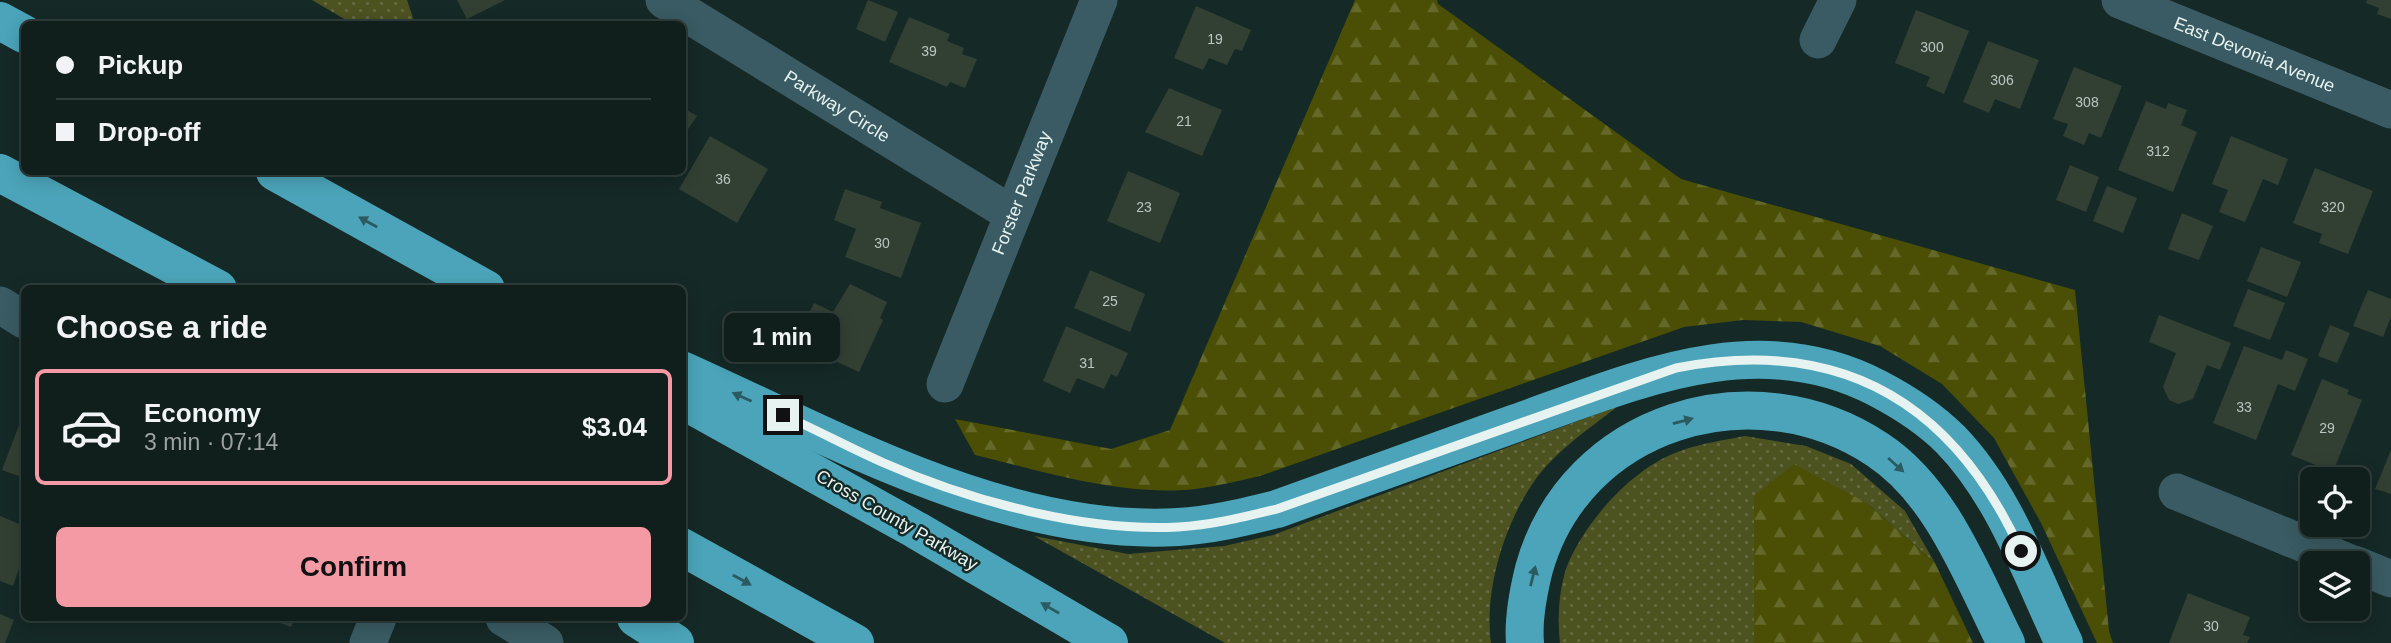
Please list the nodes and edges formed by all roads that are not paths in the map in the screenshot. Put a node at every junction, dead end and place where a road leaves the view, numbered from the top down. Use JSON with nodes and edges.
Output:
{"nodes":[{"id":1,"x":664,"y":0,"type":"edge"},
{"id":2,"x":1099,"y":0,"type":"edge"},
{"id":3,"x":1838,"y":0,"type":"edge"},
{"id":4,"x":2120,"y":0,"type":"edge"},
{"id":5,"x":0,"y":21,"type":"edge"},
{"id":6,"x":21,"y":32,"type":"edge"},
{"id":7,"x":1818,"y":40,"type":"dead end"},
{"id":8,"x":2391,"y":110,"type":"edge"},
{"id":9,"x":280,"y":175,"type":"edge"},
{"id":10,"x":14,"y":181,"type":"edge"},
{"id":11,"x":1012,"y":214,"type":"junction"},
{"id":12,"x":427,"y":256,"type":"junction"},
{"id":13,"x":162,"y":285,"type":"edge"},
{"id":14,"x":210,"y":285,"type":"edge"},
{"id":15,"x":479,"y":285,"type":"edge"},
{"id":16,"x":492,"y":285,"type":"edge"},
{"id":17,"x":0,"y":305,"type":"edge"},
{"id":18,"x":21,"y":318,"type":"edge"},
{"id":19,"x":686,"y":372,"type":"edge"},
{"id":20,"x":945,"y":384,"type":"dead end"},
{"id":21,"x":686,"y":402,"type":"edge"},
{"id":22,"x":2176,"y":492,"type":"dead end"},
{"id":23,"x":686,"y":549,"type":"edge"},
{"id":24,"x":2323,"y":551,"type":"edge"},
{"id":25,"x":2370,"y":570,"type":"edge"},
{"id":26,"x":2391,"y":579,"type":"edge"},
{"id":27,"x":377,"y":621,"type":"edge"},
{"id":28,"x":510,"y":621,"type":"edge"},
{"id":29,"x":641,"y":621,"type":"edge"},
{"id":30,"x":368,"y":643,"type":"edge"},
{"id":31,"x":545,"y":643,"type":"edge"},
{"id":32,"x":675,"y":643,"type":"edge"},
{"id":33,"x":855,"y":643,"type":"edge"},
{"id":34,"x":1109,"y":643,"type":"edge"},
{"id":35,"x":1525,"y":643,"type":"edge"},
{"id":36,"x":2006,"y":643,"type":"edge"},
{"id":37,"x":2064,"y":643,"type":"edge"}],
"edges":[{"from":1,"to":11,"type":"street","name":"Parkway Circle"},
{"from":2,"to":11,"type":"street","name":"Forster Parkway"},
{"from":3,"to":7,"type":"street"},
{"from":4,"to":8,"type":"street","name":"East Devonia Avenue"},
{"from":5,"to":6,"type":"highway"},
{"from":12,"to":9,"type":"highway","one_way":true},
{"from":10,"to":13,"type":"highway"},
{"from":10,"to":14,"type":"highway"},
{"from":11,"to":20,"type":"street","name":"Forster Parkway"},
{"from":12,"to":15,"type":"highway"},
{"from":12,"to":16,"type":"highway"},
{"from":17,"to":18,"type":"street"},
{"from":37,"to":19,"type":"highway","one_way":true},
{"from":34,"to":21,"type":"highway","name":"Cross County Parkway","one_way":true},
{"from":22,"to":24,"type":"street"},
{"from":23,"to":33,"type":"highway","one_way":true},
{"from":25,"to":26,"type":"street"},
{"from":27,"to":30,"type":"street"},
{"from":28,"to":31,"type":"street"},
{"from":29,"to":32,"type":"highway"},
{"from":35,"to":36,"type":"highway","one_way":true}]}
